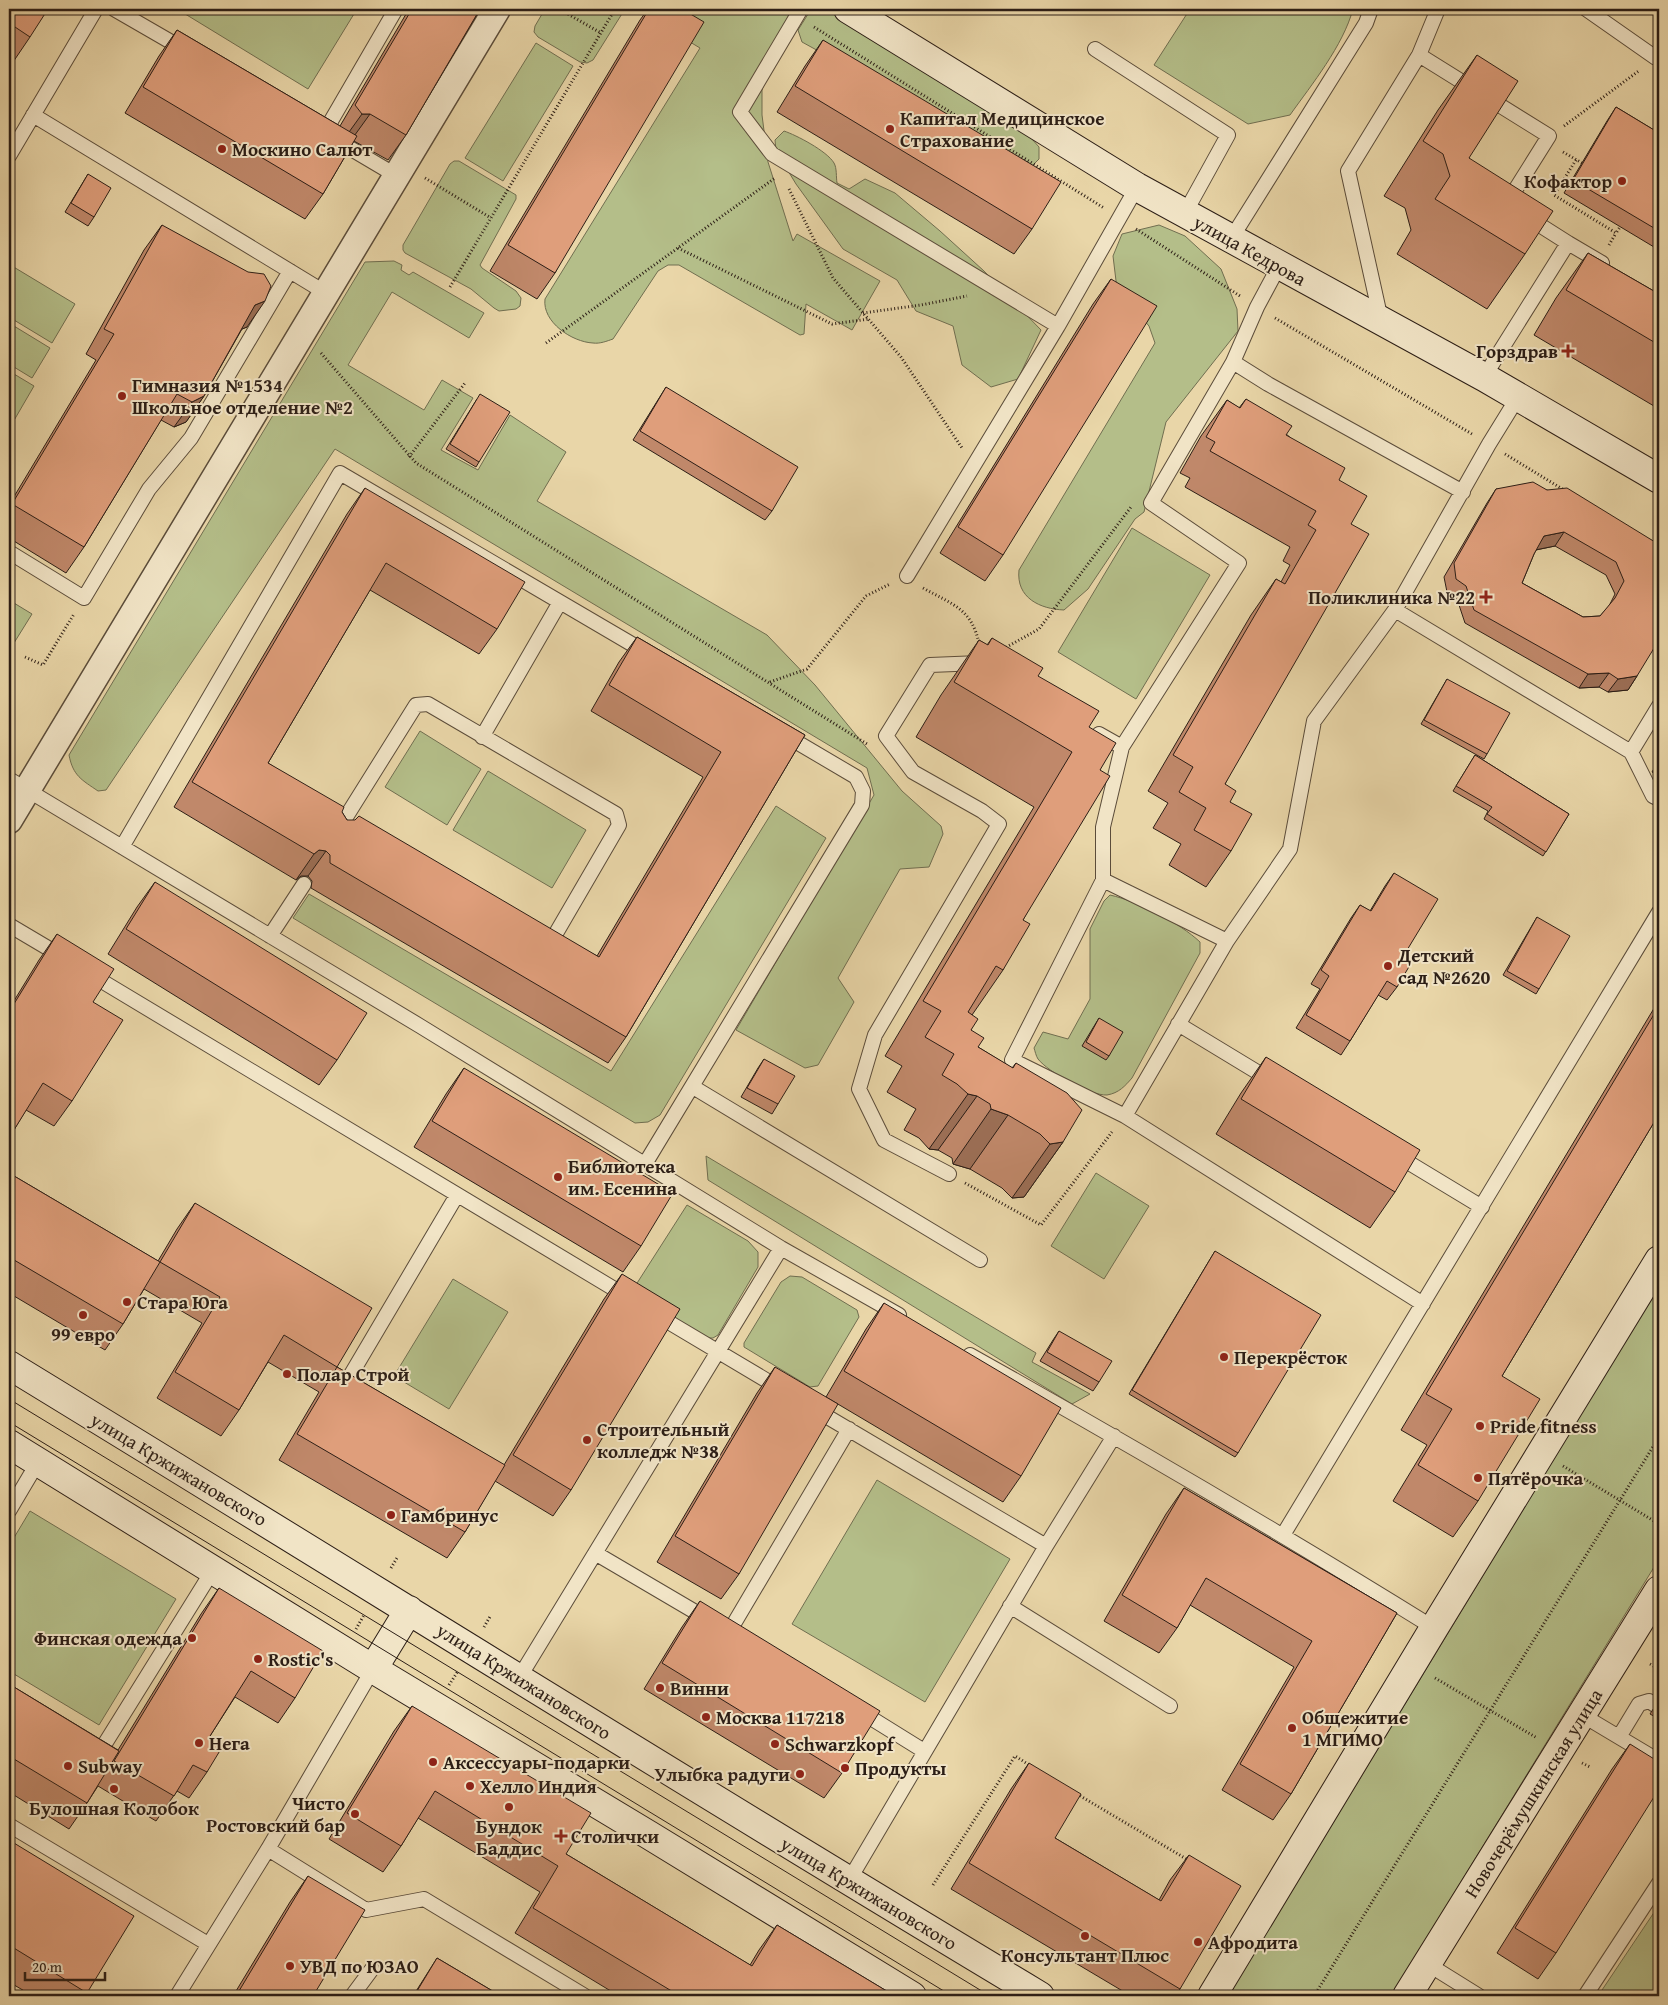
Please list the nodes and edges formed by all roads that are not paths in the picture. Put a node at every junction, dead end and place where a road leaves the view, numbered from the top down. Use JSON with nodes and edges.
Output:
{"nodes":[{"id":1,"x":96,"y":9,"type":"edge"},
{"id":2,"x":114,"y":9,"type":"edge"},
{"id":3,"x":396,"y":9,"type":"edge"},
{"id":4,"x":497,"y":9,"type":"edge"},
{"id":5,"x":848,"y":9,"type":"edge"},
{"id":6,"x":1371,"y":9,"type":"edge"},
{"id":7,"x":1438,"y":9,"type":"edge"},
{"id":8,"x":1586,"y":9,"type":"edge"},
{"id":9,"x":799,"y":13,"type":"edge"},
{"id":10,"x":1095,"y":49,"type":"dead end"},
{"id":11,"x":1419,"y":55,"type":"junction"},
{"id":12,"x":1658,"y":57,"type":"edge"},
{"id":13,"x":198,"y":58,"type":"edge"},
{"id":14,"x":33,"y":116,"type":"junction"},
{"id":15,"x":324,"y":133,"type":"edge"},
{"id":16,"x":348,"y":147,"type":"edge"},
{"id":17,"x":9,"y":156,"type":"edge"},
{"id":18,"x":400,"y":170,"type":"junction"},
{"id":19,"x":1138,"y":187,"type":"junction"},
{"id":20,"x":1185,"y":213,"type":"junction"},
{"id":21,"x":1231,"y":239,"type":"junction"},
{"id":22,"x":1568,"y":243,"type":"junction"},
{"id":23,"x":1279,"y":266,"type":"junction"},
{"id":24,"x":1614,"y":270,"type":"edge"},
{"id":25,"x":290,"y":271,"type":"junction"},
{"id":26,"x":326,"y":293,"type":"junction"},
{"id":27,"x":1382,"y":322,"type":"junction"},
{"id":28,"x":1058,"y":326,"type":"junction"},
{"id":29,"x":1233,"y":362,"type":"junction"},
{"id":30,"x":1484,"y":377,"type":"junction"},
{"id":31,"x":1518,"y":397,"type":"junction"},
{"id":32,"x":1659,"y":479,"type":"edge"},
{"id":33,"x":1463,"y":492,"type":"junction"},
{"id":34,"x":9,"y":552,"type":"edge"},
{"id":35,"x":907,"y":576,"type":"road end"},
{"id":36,"x":560,"y":602,"type":"junction"},
{"id":37,"x":1395,"y":610,"type":"junction"},
{"id":38,"x":661,"y":662,"type":"edge"},
{"id":39,"x":996,"y":673,"type":"edge"},
{"id":40,"x":1659,"y":706,"type":"edge"},
{"id":41,"x":771,"y":727,"type":"edge"},
{"id":42,"x":1089,"y":727,"type":"edge"},
{"id":43,"x":482,"y":737,"type":"junction"},
{"id":44,"x":1122,"y":747,"type":"junction"},
{"id":45,"x":1631,"y":752,"type":"junction"},
{"id":46,"x":18,"y":784,"type":"edge"},
{"id":47,"x":1659,"y":799,"type":"edge"},
{"id":48,"x":9,"y":820,"type":"edge"},
{"id":49,"x":333,"y":838,"type":"edge"},
{"id":50,"x":122,"y":847,"type":"junction"},
{"id":51,"x":1104,"y":880,"type":"junction"},
{"id":52,"x":304,"y":884,"type":"edge"},
{"id":53,"x":1659,"y":912,"type":"edge"},
{"id":54,"x":9,"y":925,"type":"edge"},
{"id":55,"x":555,"y":935,"type":"edge"},
{"id":56,"x":270,"y":936,"type":"junction"},
{"id":57,"x":1227,"y":941,"type":"junction"},
{"id":58,"x":1178,"y":1024,"type":"junction"},
{"id":59,"x":693,"y":1088,"type":"junction"},
{"id":60,"x":1288,"y":1090,"type":"edge"},
{"id":61,"x":1125,"y":1116,"type":"junction"},
{"id":62,"x":1381,"y":1146,"type":"edge"},
{"id":63,"x":645,"y":1164,"type":"junction"},
{"id":64,"x":949,"y":1174,"type":"road end"},
{"id":65,"x":457,"y":1195,"type":"junction"},
{"id":66,"x":1482,"y":1206,"type":"junction"},
{"id":67,"x":781,"y":1248,"type":"junction"},
{"id":68,"x":980,"y":1260,"type":"dead end"},
{"id":69,"x":1659,"y":1260,"type":"edge"},
{"id":70,"x":1423,"y":1304,"type":"junction"},
{"id":71,"x":909,"y":1320,"type":"edge"},
{"id":72,"x":960,"y":1349,"type":"edge"},
{"id":73,"x":718,"y":1352,"type":"junction"},
{"id":74,"x":9,"y":1365,"type":"edge"},
{"id":75,"x":362,"y":1392,"type":"edge"},
{"id":76,"x":848,"y":1429,"type":"junction"},
{"id":77,"x":1114,"y":1436,"type":"junction"},
{"id":78,"x":9,"y":1444,"type":"edge"},
{"id":79,"x":38,"y":1462,"type":"junction"},
{"id":80,"x":9,"y":1510,"type":"edge"},
{"id":81,"x":1284,"y":1535,"type":"junction"},
{"id":82,"x":1046,"y":1546,"type":"junction"},
{"id":83,"x":595,"y":1553,"type":"junction"},
{"id":84,"x":213,"y":1570,"type":"junction"},
{"id":85,"x":1659,"y":1590,"type":"edge"},
{"id":86,"x":1010,"y":1606,"type":"junction"},
{"id":87,"x":409,"y":1610,"type":"junction"},
{"id":88,"x":1434,"y":1628,"type":"junction"},
{"id":89,"x":372,"y":1669,"type":"junction"},
{"id":90,"x":519,"y":1678,"type":"junction"},
{"id":91,"x":848,"y":1704,"type":"edge"},
{"id":92,"x":1655,"y":1705,"type":"dead end"},
{"id":93,"x":1170,"y":1706,"type":"dead end"},
{"id":94,"x":1582,"y":1715,"type":"junction"},
{"id":95,"x":1620,"y":1737,"type":"junction"},
{"id":96,"x":84,"y":1740,"type":"edge"},
{"id":97,"x":924,"y":1751,"type":"junction"},
{"id":98,"x":1659,"y":1761,"type":"edge"},
{"id":99,"x":9,"y":1826,"type":"edge"},
{"id":100,"x":268,"y":1849,"type":"junction"},
{"id":101,"x":848,"y":1882,"type":"junction"},
{"id":102,"x":1659,"y":1883,"type":"edge"},
{"id":103,"x":208,"y":1944,"type":"junction"},
{"id":104,"x":1426,"y":1963,"type":"junction"},
{"id":105,"x":372,"y":1969,"type":"dead end"},
{"id":106,"x":177,"y":1996,"type":"edge"},
{"id":107,"x":352,"y":1996,"type":"edge"},
{"id":108,"x":585,"y":1996,"type":"edge"},
{"id":109,"x":912,"y":1996,"type":"edge"},
{"id":110,"x":1040,"y":1996,"type":"edge"},
{"id":111,"x":1212,"y":1996,"type":"edge"},
{"id":112,"x":1407,"y":1996,"type":"edge"},
{"id":113,"x":1479,"y":1996,"type":"edge"},
{"id":114,"x":1585,"y":1996,"type":"edge"}],
"edges":[{"from":1,"to":14,"type":"lane"},
{"from":2,"to":13,"type":"lane"},
{"from":3,"to":15,"type":"lane"},
{"from":4,"to":18,"type":"street"},
{"from":5,"to":19,"type":"street","name":"улица Кедрова"},
{"from":6,"to":21,"type":"lane"},
{"from":7,"to":11,"type":"lane"},
{"from":8,"to":12,"type":"lane"},
{"from":9,"to":28,"type":"lane"},
{"from":10,"to":20,"type":"lane"},
{"from":11,"to":22,"type":"lane"},
{"from":11,"to":27,"type":"lane"},
{"from":14,"to":17,"type":"lane"},
{"from":14,"to":25,"type":"lane"},
{"from":16,"to":18,"type":"lane"},
{"from":18,"to":26,"type":"street"},
{"from":19,"to":20,"type":"street","name":"улица Кедрова"},
{"from":19,"to":28,"type":"lane"},
{"from":20,"to":21,"type":"street","name":"улица Кедрова"},
{"from":21,"to":23,"type":"street","name":"улица Кедрова"},
{"from":22,"to":24,"type":"lane"},
{"from":22,"to":30,"type":"lane"},
{"from":23,"to":27,"type":"street","name":"улица Кедрова"},
{"from":23,"to":29,"type":"lane"},
{"from":25,"to":26,"type":"lane"},
{"from":25,"to":34,"type":"lane"},
{"from":26,"to":46,"type":"street"},
{"from":27,"to":30,"type":"street","name":"улица Кедрова"},
{"from":28,"to":35,"type":"lane"},
{"from":29,"to":33,"type":"lane"},
{"from":29,"to":44,"type":"lane"},
{"from":30,"to":31,"type":"street","name":"улица Кедрова"},
{"from":31,"to":32,"type":"street","name":"улица Кедрова"},
{"from":31,"to":33,"type":"lane"},
{"from":33,"to":37,"type":"lane"},
{"from":36,"to":38,"type":"lane"},
{"from":36,"to":43,"type":"lane"},
{"from":36,"to":50,"type":"lane"},
{"from":37,"to":45,"type":"lane"},
{"from":37,"to":57,"type":"lane"},
{"from":39,"to":64,"type":"lane"},
{"from":40,"to":45,"type":"lane"},
{"from":41,"to":59,"type":"lane"},
{"from":42,"to":44,"type":"lane"},
{"from":43,"to":49,"type":"lane"},
{"from":43,"to":55,"type":"lane"},
{"from":44,"to":51,"type":"lane"},
{"from":45,"to":47,"type":"lane"},
{"from":46,"to":48,"type":"street"},
{"from":46,"to":50,"type":"lane"},
{"from":50,"to":56,"type":"lane"},
{"from":51,"to":57,"type":"lane"},
{"from":51,"to":61,"type":"lane"},
{"from":52,"to":56,"type":"lane"},
{"from":53,"to":66,"type":"lane"},
{"from":54,"to":65,"type":"lane"},
{"from":56,"to":63,"type":"lane"},
{"from":57,"to":58,"type":"lane"},
{"from":58,"to":60,"type":"lane"},
{"from":58,"to":61,"type":"lane"},
{"from":59,"to":63,"type":"lane"},
{"from":59,"to":68,"type":"lane"},
{"from":61,"to":70,"type":"lane"},
{"from":62,"to":66,"type":"lane"},
{"from":63,"to":67,"type":"lane"},
{"from":65,"to":73,"type":"lane"},
{"from":65,"to":75,"type":"lane"},
{"from":66,"to":70,"type":"lane"},
{"from":67,"to":71,"type":"lane"},
{"from":67,"to":73,"type":"lane"},
{"from":69,"to":88,"type":"street"},
{"from":70,"to":81,"type":"lane"},
{"from":72,"to":77,"type":"lane"},
{"from":73,"to":76,"type":"lane"},
{"from":73,"to":83,"type":"lane"},
{"from":74,"to":87,"type":"street","name":"улица Кржижановского"},
{"from":76,"to":82,"type":"lane"},
{"from":76,"to":83,"type":"lane"},
{"from":77,"to":81,"type":"lane"},
{"from":77,"to":82,"type":"lane"},
{"from":78,"to":79,"type":"street"},
{"from":79,"to":80,"type":"lane"},
{"from":79,"to":84,"type":"street"},
{"from":81,"to":88,"type":"lane"},
{"from":82,"to":86,"type":"lane"},
{"from":83,"to":90,"type":"lane"},
{"from":84,"to":89,"type":"street"},
{"from":84,"to":96,"type":"lane"},
{"from":85,"to":94,"type":"street","name":"Новочерёмушкинская улица"},
{"from":86,"to":93,"type":"lane"},
{"from":86,"to":97,"type":"lane"},
{"from":87,"to":89,"type":"street"},
{"from":87,"to":90,"type":"street","name":"улица Кржижановского"},
{"from":88,"to":111,"type":"street"},
{"from":89,"to":100,"type":"lane"},
{"from":89,"to":109,"type":"street"},
{"from":90,"to":101,"type":"street","name":"улица Кржижановского"},
{"from":91,"to":97,"type":"lane"},
{"from":92,"to":95,"type":"lane"},
{"from":94,"to":95,"type":"lane"},
{"from":94,"to":104,"type":"street","name":"Новочерёмушкинская улица"},
{"from":95,"to":98,"type":"lane"},
{"from":97,"to":101,"type":"lane"},
{"from":99,"to":103,"type":"lane"},
{"from":100,"to":103,"type":"lane"},
{"from":100,"to":108,"type":"lane"},
{"from":101,"to":110,"type":"street","name":"улица Кржижановского"},
{"from":102,"to":114,"type":"lane"},
{"from":103,"to":106,"type":"lane"},
{"from":104,"to":112,"type":"street","name":"Новочерёмушкинская улица"},
{"from":104,"to":113,"type":"lane"},
{"from":105,"to":107,"type":"lane"}]}
